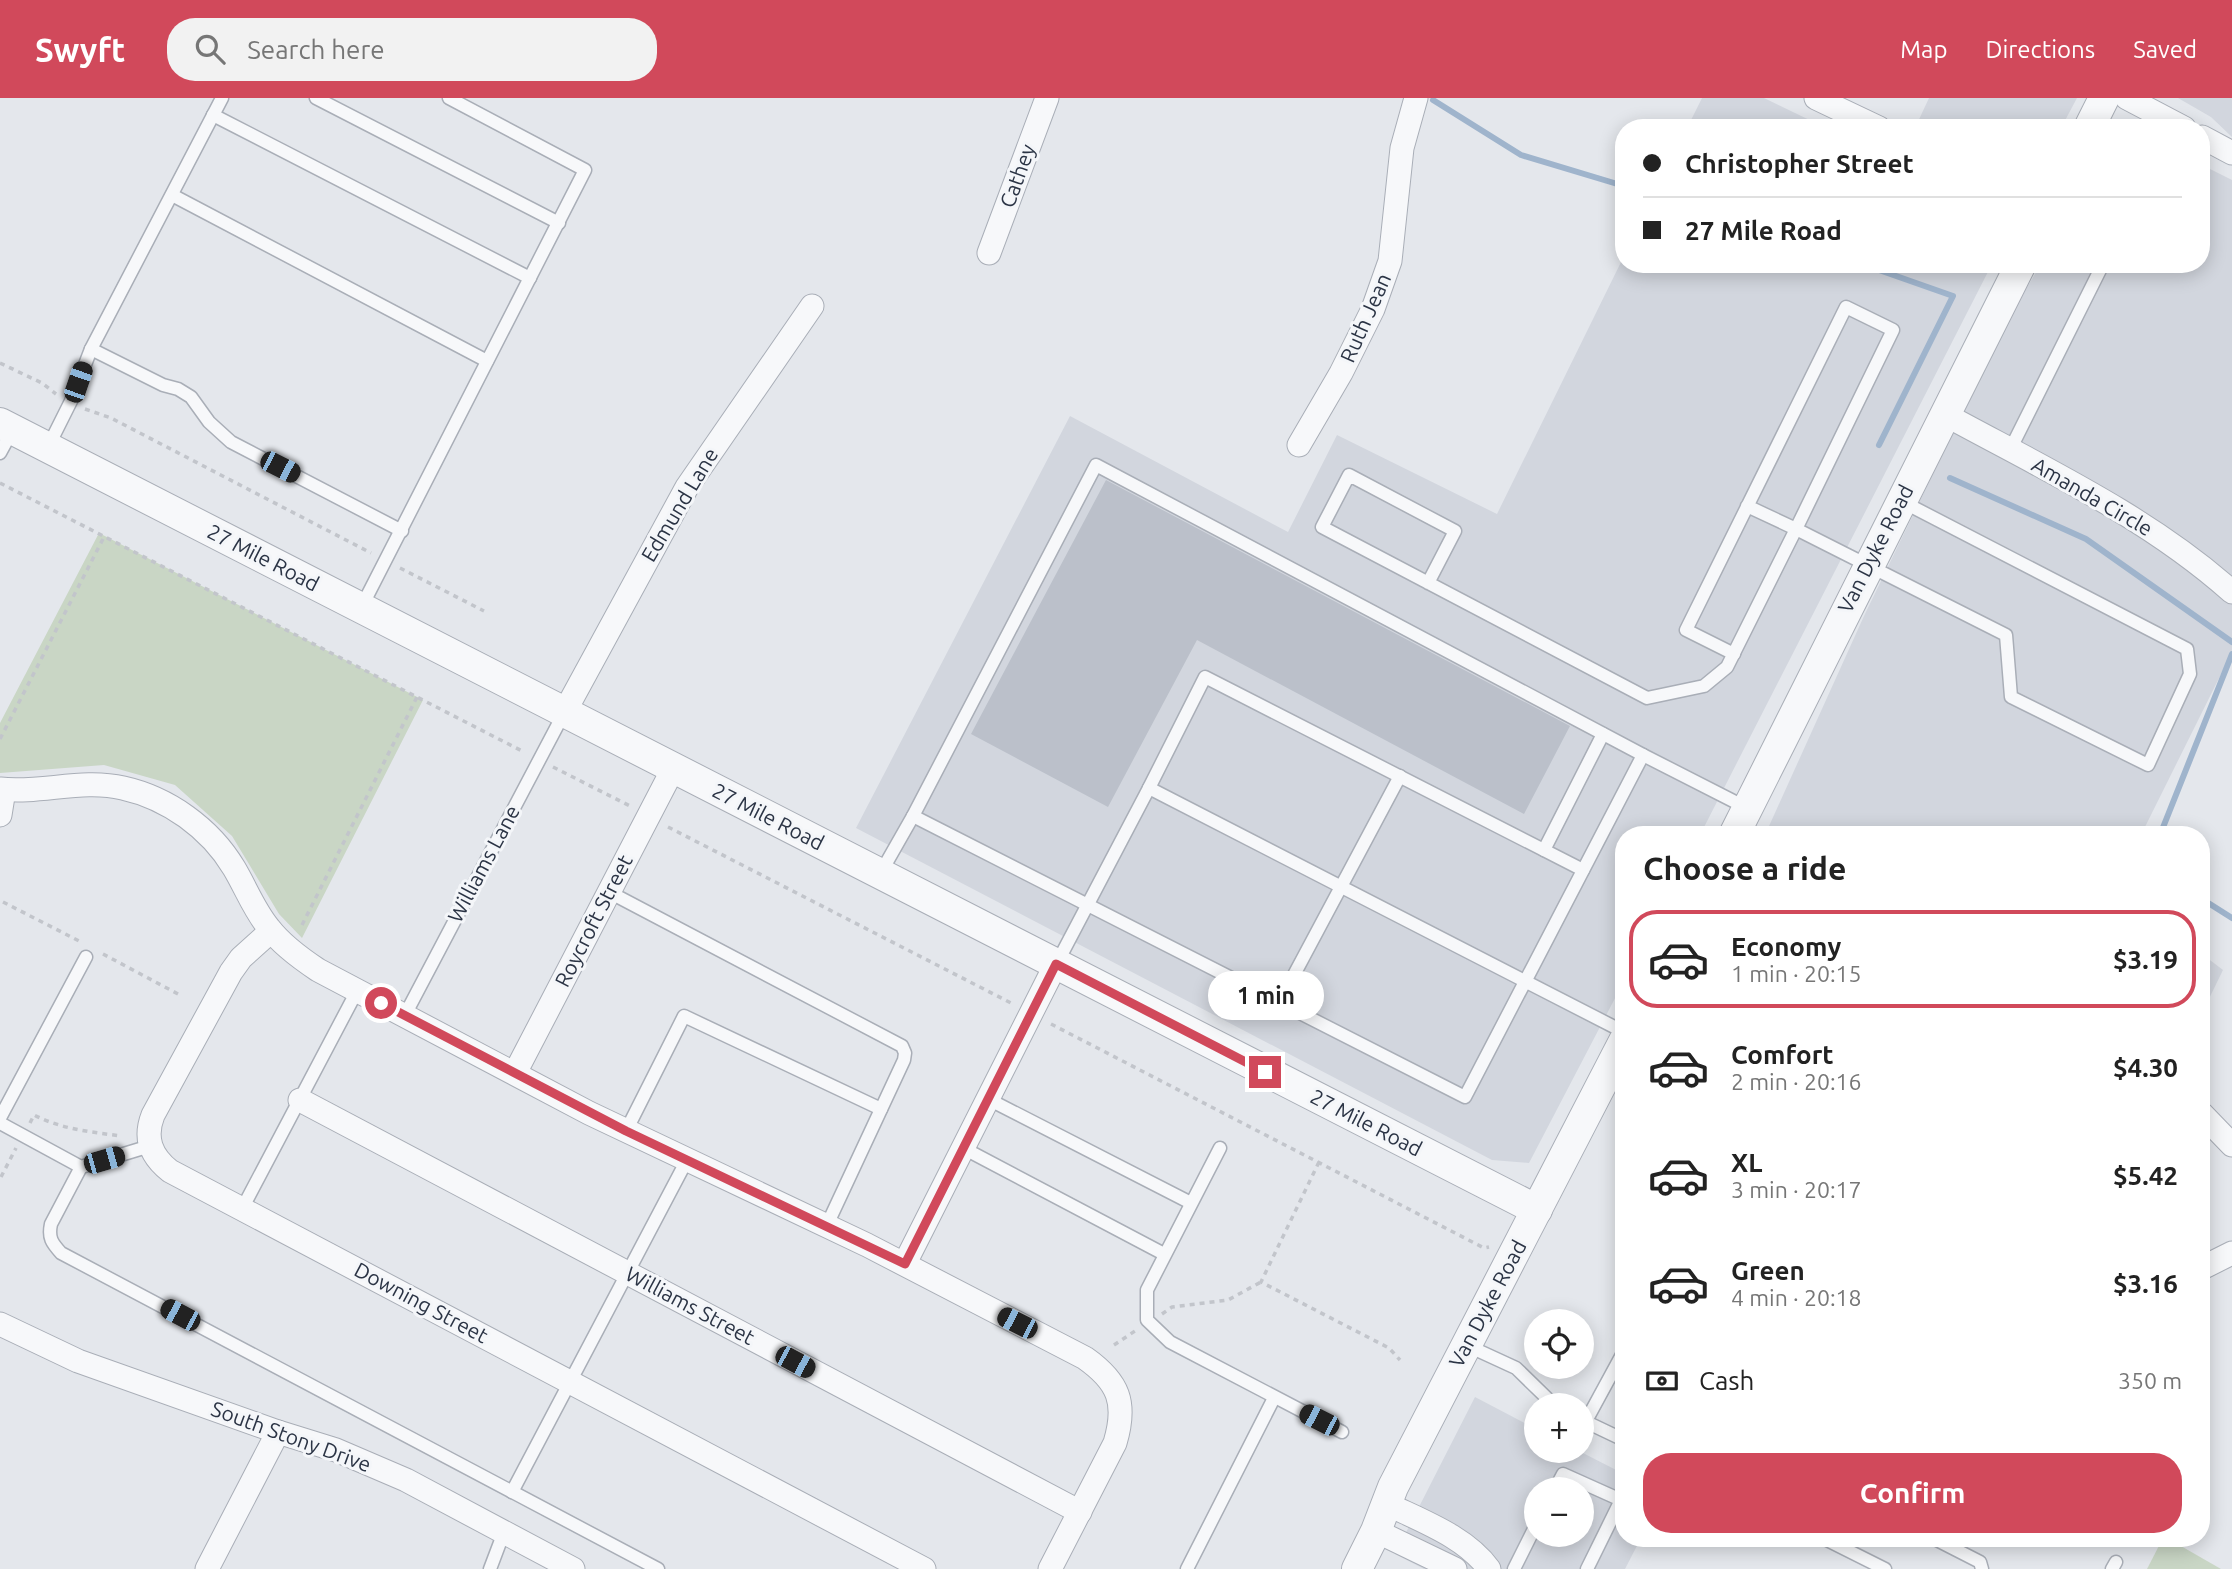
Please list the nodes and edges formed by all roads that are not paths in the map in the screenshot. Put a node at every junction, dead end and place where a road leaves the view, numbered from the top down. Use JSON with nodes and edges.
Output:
{"nodes":[{"id":1,"x":222,"y":98,"type":"edge"},
{"id":2,"x":316,"y":98,"type":"edge"},
{"id":3,"x":449,"y":98,"type":"edge"},
{"id":4,"x":1047,"y":98,"type":"edge"},
{"id":5,"x":1416,"y":98,"type":"edge"},
{"id":6,"x":1816,"y":98,"type":"edge"},
{"id":7,"x":2104,"y":98,"type":"edge"},
{"id":8,"x":2127,"y":98,"type":"edge"},
{"id":9,"x":213,"y":115,"type":"junction"},
{"id":10,"x":1860,"y":119,"type":"edge"},
{"id":11,"x":2094,"y":119,"type":"edge"},
{"id":12,"x":2167,"y":119,"type":"edge"},
{"id":13,"x":2210,"y":141,"type":"edge"},
{"id":14,"x":2232,"y":153,"type":"edge"},
{"id":15,"x":172,"y":195,"type":"junction"},
{"id":16,"x":559,"y":223,"type":"junction"},
{"id":17,"x":989,"y":253,"type":"dead end"},
{"id":18,"x":2016,"y":273,"type":"edge"},
{"id":19,"x":2098,"y":273,"type":"edge"},
{"id":20,"x":530,"y":278,"type":"junction"},
{"id":21,"x":811,"y":306,"type":"dead end"},
{"id":22,"x":91,"y":349,"type":"junction"},
{"id":23,"x":487,"y":361,"type":"junction"},
{"id":24,"x":1944,"y":414,"type":"junction"},
{"id":25,"x":4,"y":435,"type":"edge"},
{"id":26,"x":1299,"y":445,"type":"dead end"},
{"id":27,"x":48,"y":447,"type":"junction"},
{"id":28,"x":2010,"y":450,"type":"junction"},
{"id":29,"x":1900,"y":501,"type":"junction"},
{"id":30,"x":1747,"y":506,"type":"junction"},
{"id":31,"x":1796,"y":529,"type":"junction"},
{"id":32,"x":402,"y":531,"type":"junction"},
{"id":33,"x":1868,"y":565,"type":"junction"},
{"id":34,"x":1428,"y":583,"type":"junction"},
{"id":35,"x":2232,"y":592,"type":"edge"},
{"id":36,"x":360,"y":608,"type":"junction"},
{"id":37,"x":1734,"y":654,"type":"junction"},
{"id":38,"x":564,"y":713,"type":"junction"},
{"id":39,"x":1603,"y":734,"type":"junction"},
{"id":40,"x":1643,"y":755,"type":"junction"},
{"id":41,"x":673,"y":769,"type":"junction"},
{"id":42,"x":1399,"y":776,"type":"junction"},
{"id":43,"x":1149,"y":788,"type":"junction"},
{"id":44,"x":2,"y":790,"type":"edge"},
{"id":45,"x":1746,"y":808,"type":"junction"},
{"id":46,"x":0,"y":815,"type":"edge"},
{"id":47,"x":913,"y":816,"type":"junction"},
{"id":48,"x":1738,"y":826,"type":"edge"},
{"id":49,"x":1544,"y":850,"type":"junction"},
{"id":50,"x":1583,"y":870,"type":"junction"},
{"id":51,"x":880,"y":874,"type":"junction"},
{"id":52,"x":1340,"y":887,"type":"junction"},
{"id":53,"x":609,"y":892,"type":"junction"},
{"id":54,"x":1088,"y":905,"type":"junction"},
{"id":55,"x":271,"y":931,"type":"junction"},
{"id":56,"x":86,"y":957,"type":"dead end"},
{"id":57,"x":1056,"y":964,"type":"junction"},
{"id":58,"x":1524,"y":982,"type":"junction"},
{"id":59,"x":357,"y":991,"type":"junction"},
{"id":60,"x":1279,"y":1003,"type":"junction"},
{"id":61,"x":405,"y":1015,"type":"junction"},
{"id":62,"x":1615,"y":1028,"type":"edge"},
{"id":63,"x":1615,"y":1058,"type":"edge"},
{"id":64,"x":515,"y":1073,"type":"junction"},
{"id":65,"x":989,"y":1099,"type":"junction"},
{"id":66,"x":300,"y":1100,"type":"junction"},
{"id":67,"x":881,"y":1110,"type":"junction"},
{"id":68,"x":0,"y":1120,"type":"edge"},
{"id":69,"x":2210,"y":1122,"type":"edge"},
{"id":70,"x":626,"y":1131,"type":"junction"},
{"id":71,"x":2232,"y":1145,"type":"edge"},
{"id":72,"x":150,"y":1146,"type":"junction"},
{"id":73,"x":963,"y":1148,"type":"junction"},
{"id":74,"x":1220,"y":1148,"type":"dead end"},
{"id":75,"x":687,"y":1160,"type":"junction"},
{"id":76,"x":81,"y":1167,"type":"junction"},
{"id":77,"x":1191,"y":1203,"type":"junction"},
{"id":78,"x":242,"y":1209,"type":"junction"},
{"id":79,"x":1537,"y":1210,"type":"junction"},
{"id":80,"x":827,"y":1225,"type":"junction"},
{"id":81,"x":2232,"y":1253,"type":"edge"},
{"id":82,"x":1164,"y":1254,"type":"junction"},
{"id":83,"x":905,"y":1264,"type":"junction"},
{"id":84,"x":2210,"y":1264,"type":"edge"},
{"id":85,"x":628,"y":1273,"type":"junction"},
{"id":86,"x":0,"y":1324,"type":"edge"},
{"id":87,"x":1465,"y":1345,"type":"junction"},
{"id":88,"x":1615,"y":1366,"type":"edge"},
{"id":89,"x":571,"y":1381,"type":"junction"},
{"id":90,"x":1542,"y":1393,"type":"edge"},
{"id":91,"x":1274,"y":1398,"type":"junction"},
{"id":92,"x":1594,"y":1403,"type":"edge"},
{"id":93,"x":1594,"y":1426,"type":"edge"},
{"id":94,"x":278,"y":1432,"type":"junction"},
{"id":95,"x":1342,"y":1432,"type":"dead end"},
{"id":96,"x":1615,"y":1436,"type":"edge"},
{"id":97,"x":1594,"y":1488,"type":"edge"},
{"id":98,"x":512,"y":1492,"type":"junction"},
{"id":99,"x":1615,"y":1497,"type":"edge"},
{"id":100,"x":1080,"y":1512,"type":"junction"},
{"id":101,"x":1615,"y":1512,"type":"edge"},
{"id":102,"x":1382,"y":1517,"type":"junction"},
{"id":103,"x":504,"y":1532,"type":"junction"},
{"id":104,"x":1525,"y":1547,"type":"edge"},
{"id":105,"x":1846,"y":1547,"type":"edge"},
{"id":106,"x":1951,"y":1547,"type":"edge"},
{"id":107,"x":207,"y":1569,"type":"edge"},
{"id":108,"x":490,"y":1569,"type":"edge"},
{"id":109,"x":573,"y":1569,"type":"edge"},
{"id":110,"x":658,"y":1569,"type":"edge"},
{"id":111,"x":924,"y":1569,"type":"edge"},
{"id":112,"x":1051,"y":1569,"type":"edge"},
{"id":113,"x":1187,"y":1569,"type":"edge"},
{"id":114,"x":1357,"y":1569,"type":"edge"},
{"id":115,"x":1455,"y":1569,"type":"edge"},
{"id":116,"x":1489,"y":1569,"type":"edge"},
{"id":117,"x":1514,"y":1569,"type":"edge"},
{"id":118,"x":1587,"y":1569,"type":"edge"},
{"id":119,"x":1885,"y":1569,"type":"edge"},
{"id":120,"x":1982,"y":1569,"type":"edge"}],
"edges":[{"from":1,"to":9,"type":"lane"},
{"from":2,"to":16,"type":"lane"},
{"from":3,"to":16,"type":"lane"},
{"from":4,"to":17,"type":"street","name":"Cathey"},
{"from":5,"to":26,"type":"street","name":"Ruth Jean"},
{"from":6,"to":10,"type":"street"},
{"from":7,"to":11,"type":"street"},
{"from":8,"to":12,"type":"street"},
{"from":9,"to":15,"type":"lane"},
{"from":9,"to":20,"type":"lane"},
{"from":13,"to":14,"type":"street"},
{"from":15,"to":22,"type":"lane"},
{"from":15,"to":23,"type":"lane"},
{"from":16,"to":20,"type":"lane"},
{"from":18,"to":24,"type":"street","name":"Van Dyke Road"},
{"from":19,"to":28,"type":"lane"},
{"from":20,"to":23,"type":"lane"},
{"from":21,"to":38,"type":"street","name":"Edmund Lane"},
{"from":22,"to":27,"type":"lane"},
{"from":22,"to":32,"type":"lane"},
{"from":23,"to":32,"type":"lane"},
{"from":24,"to":28,"type":"street","name":"Amanda Circle"},
{"from":24,"to":29,"type":"street","name":"Van Dyke Road"},
{"from":25,"to":27,"type":"street","name":"27 Mile Road"},
{"from":27,"to":36,"type":"street","name":"27 Mile Road"},
{"from":28,"to":35,"type":"street","name":"Amanda Circle"},
{"from":29,"to":33,"type":"street","name":"Van Dyke Road"},
{"from":29,"to":33,"type":"lane"},
{"from":30,"to":31,"type":"lane"},
{"from":30,"to":31,"type":"lane"},
{"from":30,"to":37,"type":"lane"},
{"from":31,"to":33,"type":"lane"},
{"from":31,"to":37,"type":"lane"},
{"from":32,"to":36,"type":"lane"},
{"from":33,"to":45,"type":"street","name":"Van Dyke Road"},
{"from":34,"to":34,"type":"lane"},
{"from":34,"to":37,"type":"lane"},
{"from":36,"to":38,"type":"street","name":"27 Mile Road"},
{"from":38,"to":41,"type":"street","name":"27 Mile Road"},
{"from":38,"to":61,"type":"lane","name":"Williams Lane"},
{"from":39,"to":40,"type":"lane"},
{"from":39,"to":47,"type":"lane"},
{"from":39,"to":49,"type":"lane"},
{"from":40,"to":45,"type":"lane"},
{"from":40,"to":50,"type":"lane"},
{"from":41,"to":51,"type":"street","name":"27 Mile Road"},
{"from":41,"to":53,"type":"street","name":"Roycroft Street"},
{"from":42,"to":43,"type":"lane"},
{"from":42,"to":49,"type":"lane"},
{"from":42,"to":52,"type":"lane"},
{"from":43,"to":52,"type":"lane"},
{"from":43,"to":54,"type":"lane"},
{"from":44,"to":46,"type":"street"},
{"from":44,"to":55,"type":"street"},
{"from":45,"to":48,"type":"street","name":"Van Dyke Road"},
{"from":47,"to":51,"type":"lane"},
{"from":47,"to":54,"type":"lane"},
{"from":49,"to":50,"type":"lane"},
{"from":50,"to":58,"type":"lane"},
{"from":51,"to":57,"type":"street","name":"27 Mile Road"},
{"from":52,"to":58,"type":"lane"},
{"from":52,"to":60,"type":"lane"},
{"from":53,"to":64,"type":"street","name":"Roycroft Street"},
{"from":53,"to":67,"type":"lane"},
{"from":54,"to":57,"type":"lane"},
{"from":54,"to":60,"type":"lane"},
{"from":55,"to":59,"type":"street"},
{"from":55,"to":72,"type":"street"},
{"from":56,"to":68,"type":"lane"},
{"from":57,"to":65,"type":"street"},
{"from":57,"to":79,"type":"street","name":"27 Mile Road"},
{"from":58,"to":60,"type":"lane"},
{"from":58,"to":62,"type":"lane"},
{"from":59,"to":61,"type":"street"},
{"from":59,"to":66,"type":"lane"},
{"from":61,"to":64,"type":"street"},
{"from":63,"to":79,"type":"street","name":"Van Dyke Road"},
{"from":64,"to":70,"type":"street"},
{"from":65,"to":73,"type":"street"},
{"from":65,"to":77,"type":"lane"},
{"from":66,"to":78,"type":"lane"},
{"from":66,"to":85,"type":"street","name":"Williams Street"},
{"from":67,"to":70,"type":"lane"},
{"from":67,"to":80,"type":"lane"},
{"from":68,"to":76,"type":"lane"},
{"from":69,"to":71,"type":"street"},
{"from":70,"to":75,"type":"street"},
{"from":72,"to":76,"type":"lane"},
{"from":72,"to":78,"type":"street","name":"Downing Street"},
{"from":73,"to":82,"type":"lane"},
{"from":73,"to":83,"type":"street"},
{"from":74,"to":77,"type":"lane"},
{"from":75,"to":80,"type":"street"},
{"from":75,"to":85,"type":"lane"},
{"from":76,"to":98,"type":"lane"},
{"from":77,"to":82,"type":"lane"},
{"from":78,"to":89,"type":"street","name":"Downing Street"},
{"from":79,"to":87,"type":"street","name":"Van Dyke Road"},
{"from":80,"to":83,"type":"street"},
{"from":81,"to":84,"type":"street"},
{"from":82,"to":91,"type":"lane"},
{"from":83,"to":100,"type":"street"},
{"from":85,"to":89,"type":"lane"},
{"from":85,"to":100,"type":"street","name":"Williams Street"},
{"from":86,"to":94,"type":"street","name":"South Stony Drive"},
{"from":87,"to":90,"type":"lane"},
{"from":87,"to":102,"type":"street","name":"Van Dyke Road"},
{"from":88,"to":92,"type":"lane"},
{"from":89,"to":98,"type":"lane"},
{"from":89,"to":111,"type":"street","name":"Downing Street"},
{"from":91,"to":95,"type":"lane"},
{"from":91,"to":113,"type":"lane"},
{"from":93,"to":96,"type":"lane"},
{"from":94,"to":103,"type":"street","name":"South Stony Drive"},
{"from":94,"to":107,"type":"street"},
{"from":97,"to":99,"type":"lane"},
{"from":98,"to":110,"type":"lane"},
{"from":100,"to":112,"type":"street"},
{"from":101,"to":118,"type":"lane"},
{"from":102,"to":114,"type":"street","name":"Van Dyke Road"},
{"from":102,"to":115,"type":"street"},
{"from":102,"to":116,"type":"street"},
{"from":103,"to":108,"type":"lane"},
{"from":103,"to":109,"type":"street","name":"South Stony Drive"},
{"from":104,"to":117,"type":"lane"},
{"from":105,"to":119,"type":"lane"},
{"from":106,"to":120,"type":"lane"}]}
